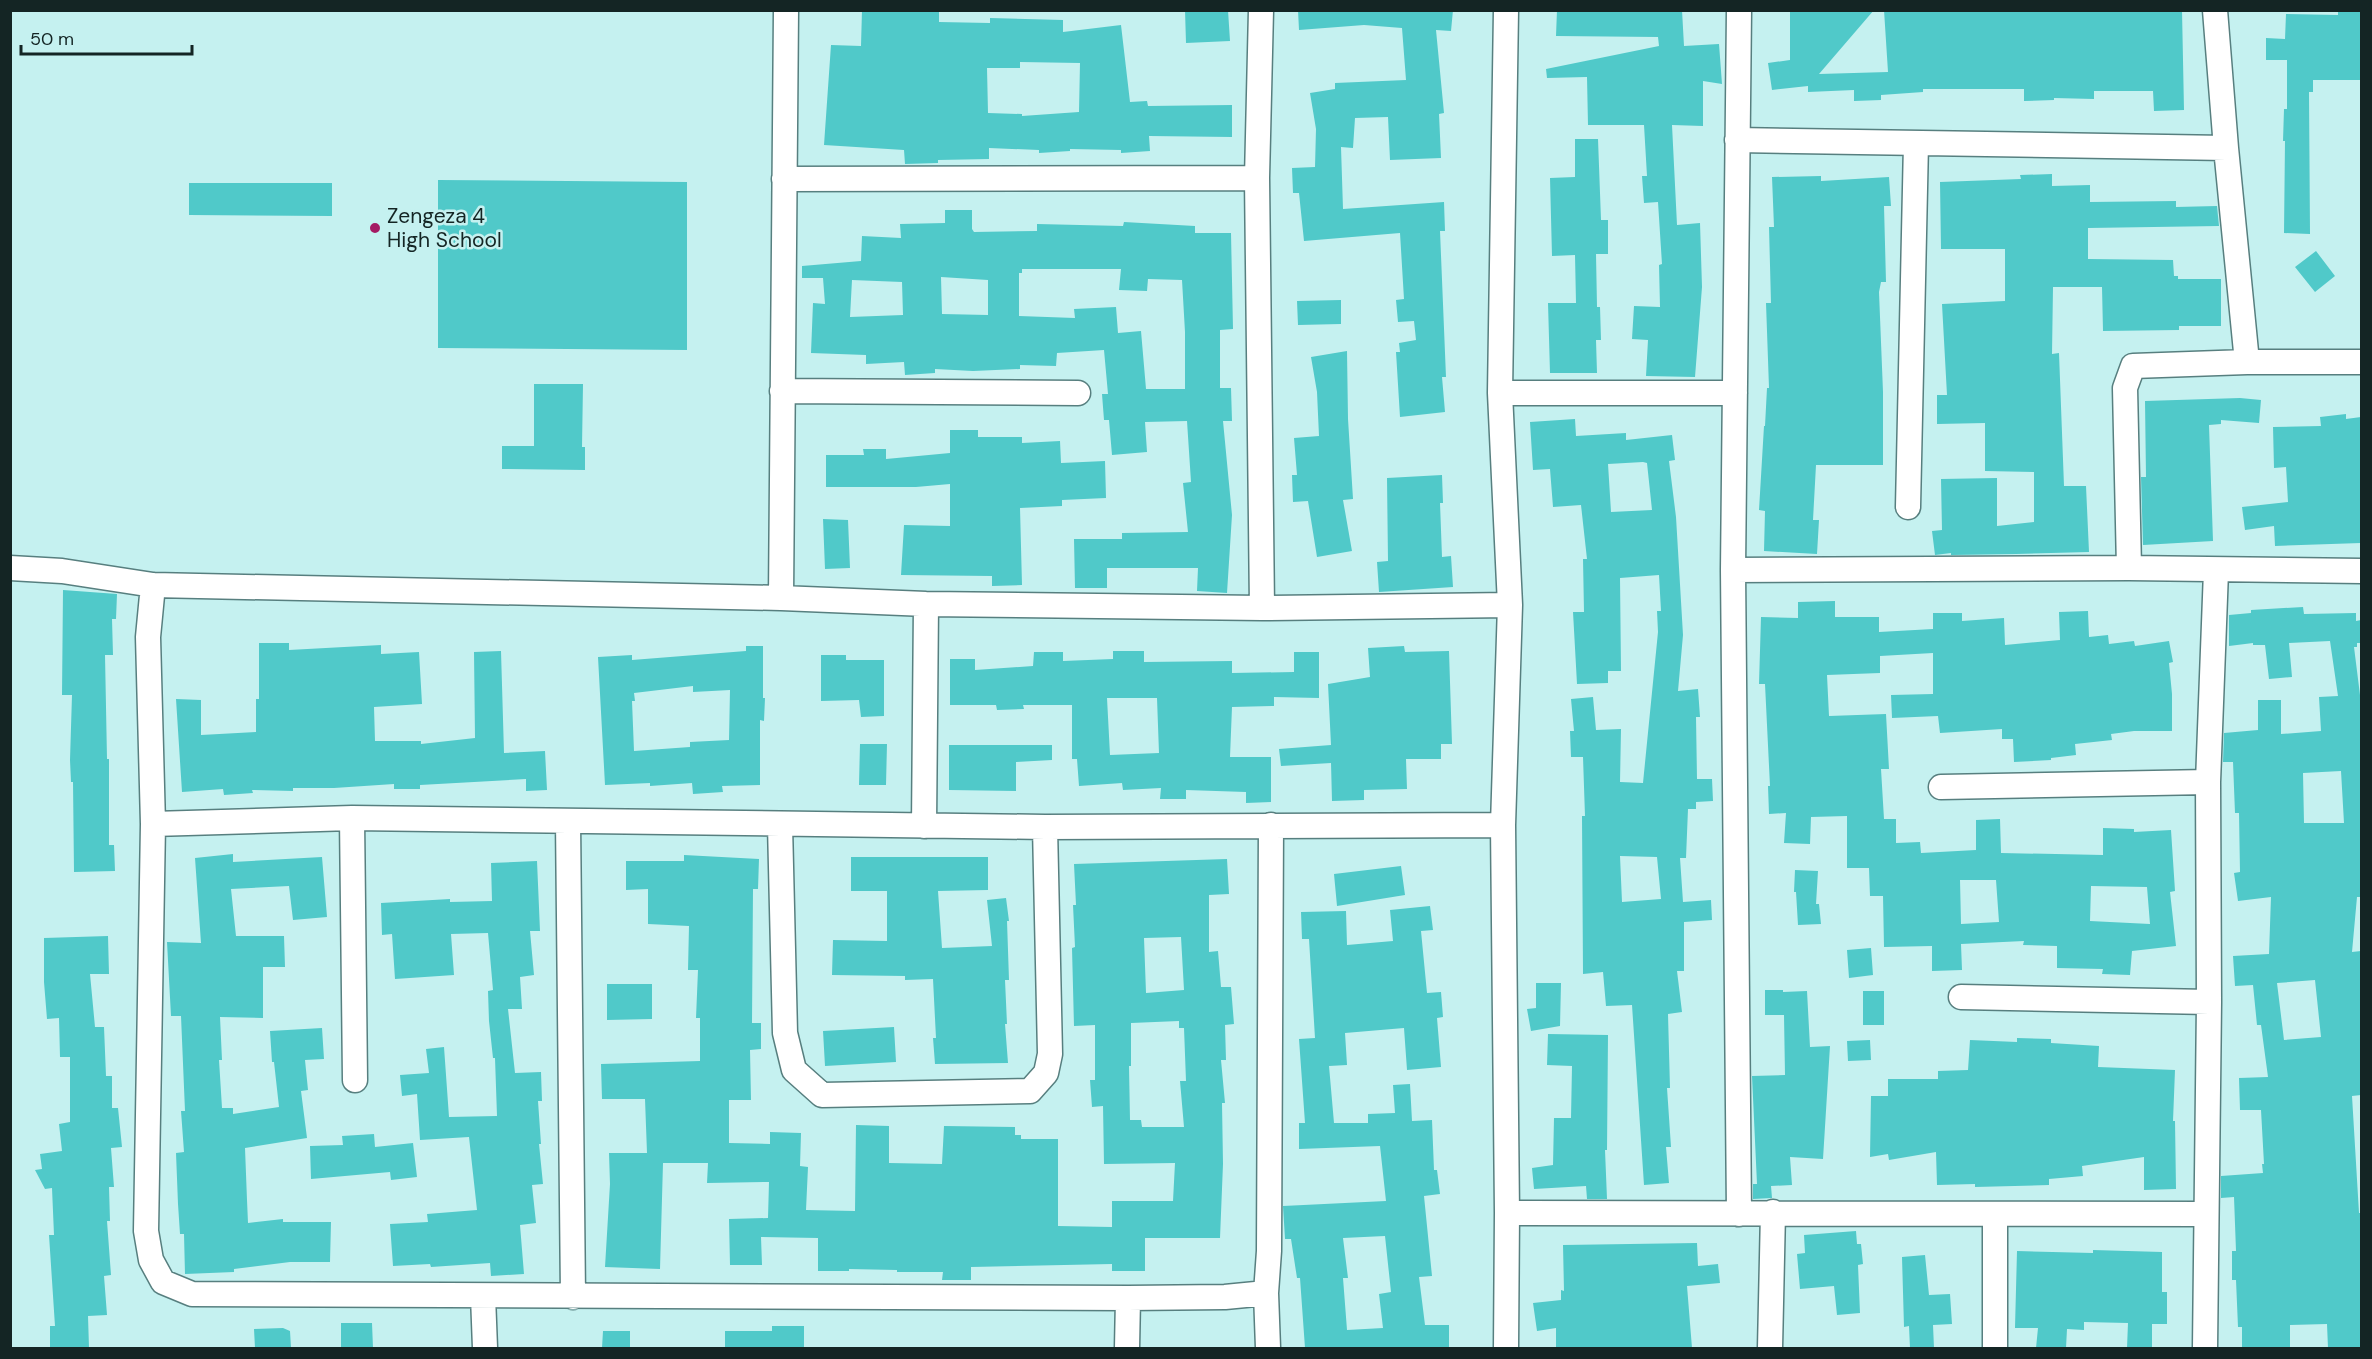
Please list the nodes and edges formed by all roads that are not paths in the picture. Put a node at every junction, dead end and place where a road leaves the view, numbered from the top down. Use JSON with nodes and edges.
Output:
{"nodes":[{"id":1,"x":786,"y":10,"type":"edge"},
{"id":2,"x":1261,"y":10,"type":"edge"},
{"id":3,"x":1506,"y":10,"type":"edge"},
{"id":4,"x":1739,"y":10,"type":"edge"},
{"id":5,"x":2215,"y":10,"type":"edge"},
{"id":6,"x":1737,"y":140,"type":"junction"},
{"id":7,"x":1916,"y":143,"type":"junction"},
{"id":8,"x":2226,"y":148,"type":"junction"},
{"id":9,"x":1257,"y":178,"type":"junction"},
{"id":10,"x":784,"y":179,"type":"junction"},
{"id":11,"x":2247,"y":362,"type":"junction"},
{"id":12,"x":2361,"y":362,"type":"edge"},
{"id":13,"x":782,"y":391,"type":"junction"},
{"id":14,"x":1078,"y":393,"type":"dead end"},
{"id":15,"x":1500,"y":393,"type":"junction"},
{"id":16,"x":1735,"y":393,"type":"junction"},
{"id":17,"x":1908,"y":507,"type":"dead end"},
{"id":18,"x":10,"y":568,"type":"edge"},
{"id":19,"x":2129,"y":568,"type":"junction"},
{"id":20,"x":1733,"y":570,"type":"junction"},
{"id":21,"x":2216,"y":571,"type":"junction"},
{"id":22,"x":2361,"y":571,"type":"edge"},
{"id":23,"x":153,"y":585,"type":"junction"},
{"id":24,"x":781,"y":598,"type":"junction"},
{"id":25,"x":926,"y":604,"type":"junction"},
{"id":26,"x":1510,"y":604,"type":"junction"},
{"id":27,"x":1262,"y":608,"type":"junction"},
{"id":28,"x":2208,"y":782,"type":"junction"},
{"id":29,"x":1941,"y":787,"type":"dead end"},
{"id":30,"x":352,"y":818,"type":"junction"},
{"id":31,"x":568,"y":821,"type":"junction"},
{"id":32,"x":153,"y":824,"type":"junction"},
{"id":33,"x":780,"y":825,"type":"junction"},
{"id":34,"x":1271,"y":825,"type":"junction"},
{"id":35,"x":1503,"y":825,"type":"junction"},
{"id":36,"x":924,"y":826,"type":"junction"},
{"id":37,"x":1045,"y":827,"type":"junction"},
{"id":38,"x":1961,"y":998,"type":"dead end"},
{"id":39,"x":2209,"y":1002,"type":"junction"},
{"id":40,"x":355,"y":1080,"type":"dead end"},
{"id":41,"x":1773,"y":1212,"type":"junction"},
{"id":42,"x":1507,"y":1213,"type":"junction"},
{"id":43,"x":1739,"y":1214,"type":"junction"},
{"id":44,"x":1995,"y":1214,"type":"junction"},
{"id":45,"x":2206,"y":1214,"type":"junction"},
{"id":46,"x":1266,"y":1293,"type":"junction"},
{"id":47,"x":483,"y":1296,"type":"junction"},
{"id":48,"x":573,"y":1297,"type":"junction"},
{"id":49,"x":1128,"y":1298,"type":"junction"},
{"id":50,"x":484,"y":1348,"type":"edge"},
{"id":51,"x":1127,"y":1348,"type":"edge"},
{"id":52,"x":1268,"y":1348,"type":"edge"},
{"id":53,"x":1506,"y":1348,"type":"edge"},
{"id":54,"x":1770,"y":1348,"type":"edge"},
{"id":55,"x":1995,"y":1348,"type":"edge"},
{"id":56,"x":2205,"y":1348,"type":"edge"}],
"edges":[{"from":1,"to":10,"type":"street"},
{"from":2,"to":9,"type":"street"},
{"from":3,"to":15,"type":"street"},
{"from":4,"to":6,"type":"street"},
{"from":5,"to":8,"type":"street"},
{"from":6,"to":7,"type":"street"},
{"from":6,"to":16,"type":"street"},
{"from":7,"to":8,"type":"street"},
{"from":7,"to":17,"type":"street"},
{"from":8,"to":11,"type":"street"},
{"from":9,"to":10,"type":"street"},
{"from":9,"to":27,"type":"street"},
{"from":10,"to":13,"type":"street"},
{"from":11,"to":12,"type":"street"},
{"from":11,"to":19,"type":"street"},
{"from":13,"to":14,"type":"street"},
{"from":13,"to":24,"type":"street"},
{"from":15,"to":16,"type":"street"},
{"from":15,"to":26,"type":"street"},
{"from":16,"to":20,"type":"street"},
{"from":18,"to":23,"type":"street"},
{"from":19,"to":20,"type":"street"},
{"from":19,"to":21,"type":"street"},
{"from":20,"to":43,"type":"street"},
{"from":21,"to":22,"type":"street"},
{"from":21,"to":28,"type":"street"},
{"from":23,"to":24,"type":"street"},
{"from":23,"to":32,"type":"street"},
{"from":24,"to":25,"type":"street"},
{"from":25,"to":27,"type":"street"},
{"from":25,"to":36,"type":"street"},
{"from":26,"to":27,"type":"street"},
{"from":26,"to":35,"type":"street"},
{"from":28,"to":29,"type":"street"},
{"from":28,"to":39,"type":"street"},
{"from":30,"to":31,"type":"street"},
{"from":30,"to":32,"type":"street"},
{"from":30,"to":40,"type":"street"},
{"from":31,"to":33,"type":"street"},
{"from":31,"to":48,"type":"street"},
{"from":32,"to":47,"type":"street"},
{"from":33,"to":36,"type":"street"},
{"from":33,"to":37,"type":"street"},
{"from":34,"to":35,"type":"street"},
{"from":34,"to":37,"type":"street"},
{"from":34,"to":46,"type":"street"},
{"from":35,"to":42,"type":"street"},
{"from":36,"to":37,"type":"street"},
{"from":38,"to":39,"type":"street"},
{"from":39,"to":45,"type":"street"},
{"from":41,"to":43,"type":"street"},
{"from":41,"to":44,"type":"street"},
{"from":41,"to":54,"type":"street"},
{"from":42,"to":43,"type":"street"},
{"from":42,"to":53,"type":"street"},
{"from":44,"to":45,"type":"street"},
{"from":44,"to":55,"type":"street"},
{"from":45,"to":56,"type":"street"},
{"from":46,"to":49,"type":"street"},
{"from":46,"to":52,"type":"street"},
{"from":47,"to":48,"type":"street"},
{"from":47,"to":50,"type":"street"},
{"from":48,"to":49,"type":"street"},
{"from":49,"to":51,"type":"street"}]}
